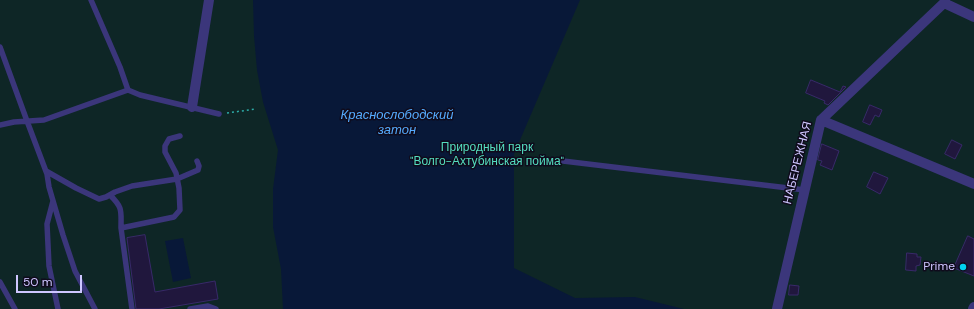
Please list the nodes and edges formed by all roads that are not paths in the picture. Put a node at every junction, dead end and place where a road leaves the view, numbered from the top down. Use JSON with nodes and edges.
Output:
{"nodes":[{"id":1,"x":92,"y":0,"type":"edge"},
{"id":2,"x":209,"y":0,"type":"edge"},
{"id":3,"x":945,"y":2,"type":"edge"},
{"id":4,"x":974,"y":17,"type":"edge"},
{"id":5,"x":0,"y":47,"type":"edge"},
{"id":6,"x":128,"y":90,"type":"junction"},
{"id":7,"x":192,"y":107,"type":"junction"},
{"id":8,"x":219,"y":114,"type":"road end"},
{"id":9,"x":821,"y":120,"type":"junction"},
{"id":10,"x":26,"y":121,"type":"junction"},
{"id":11,"x":0,"y":125,"type":"edge"},
{"id":12,"x":180,"y":136,"type":"dead end"},
{"id":13,"x":563,"y":160,"type":"dead end"},
{"id":14,"x":197,"y":161,"type":"dead end"},
{"id":15,"x":46,"y":171,"type":"junction"},
{"id":16,"x":177,"y":179,"type":"junction"},
{"id":17,"x":974,"y":184,"type":"edge"},
{"id":18,"x":805,"y":190,"type":"junction"},
{"id":19,"x":110,"y":195,"type":"junction"},
{"id":20,"x":53,"y":201,"type":"junction"},
{"id":21,"x":121,"y":228,"type":"junction"},
{"id":22,"x":0,"y":282,"type":"edge"},
{"id":23,"x":15,"y":309,"type":"edge"},
{"id":24,"x":58,"y":309,"type":"edge"},
{"id":25,"x":95,"y":309,"type":"edge"},
{"id":26,"x":132,"y":309,"type":"edge"},
{"id":27,"x":190,"y":309,"type":"edge"},
{"id":28,"x":216,"y":309,"type":"edge"},
{"id":29,"x":777,"y":309,"type":"edge"}],
"edges":[{"from":1,"to":6,"type":"lane"},
{"from":2,"to":7,"type":"street"},
{"from":3,"to":4,"type":"street"},
{"from":3,"to":9,"type":"street","name":"НАБЕРЕЖНАЯ"},
{"from":5,"to":10,"type":"lane"},
{"from":6,"to":7,"type":"lane"},
{"from":6,"to":10,"type":"lane"},
{"from":7,"to":8,"type":"lane"},
{"from":9,"to":17,"type":"street"},
{"from":9,"to":18,"type":"street","name":"НАБЕРЕЖНАЯ"},
{"from":10,"to":11,"type":"lane"},
{"from":10,"to":15,"type":"lane"},
{"from":12,"to":16,"type":"lane"},
{"from":13,"to":18,"type":"lane"},
{"from":14,"to":16,"type":"lane"},
{"from":15,"to":19,"type":"lane"},
{"from":15,"to":20,"type":"lane"},
{"from":16,"to":19,"type":"lane"},
{"from":16,"to":21,"type":"lane"},
{"from":18,"to":29,"type":"street","name":"НАБЕРЕЖНАЯ"},
{"from":19,"to":21,"type":"lane"},
{"from":20,"to":24,"type":"lane"},
{"from":20,"to":25,"type":"lane"},
{"from":21,"to":26,"type":"lane"},
{"from":22,"to":23,"type":"lane"},
{"from":27,"to":28,"type":"lane"}]}
